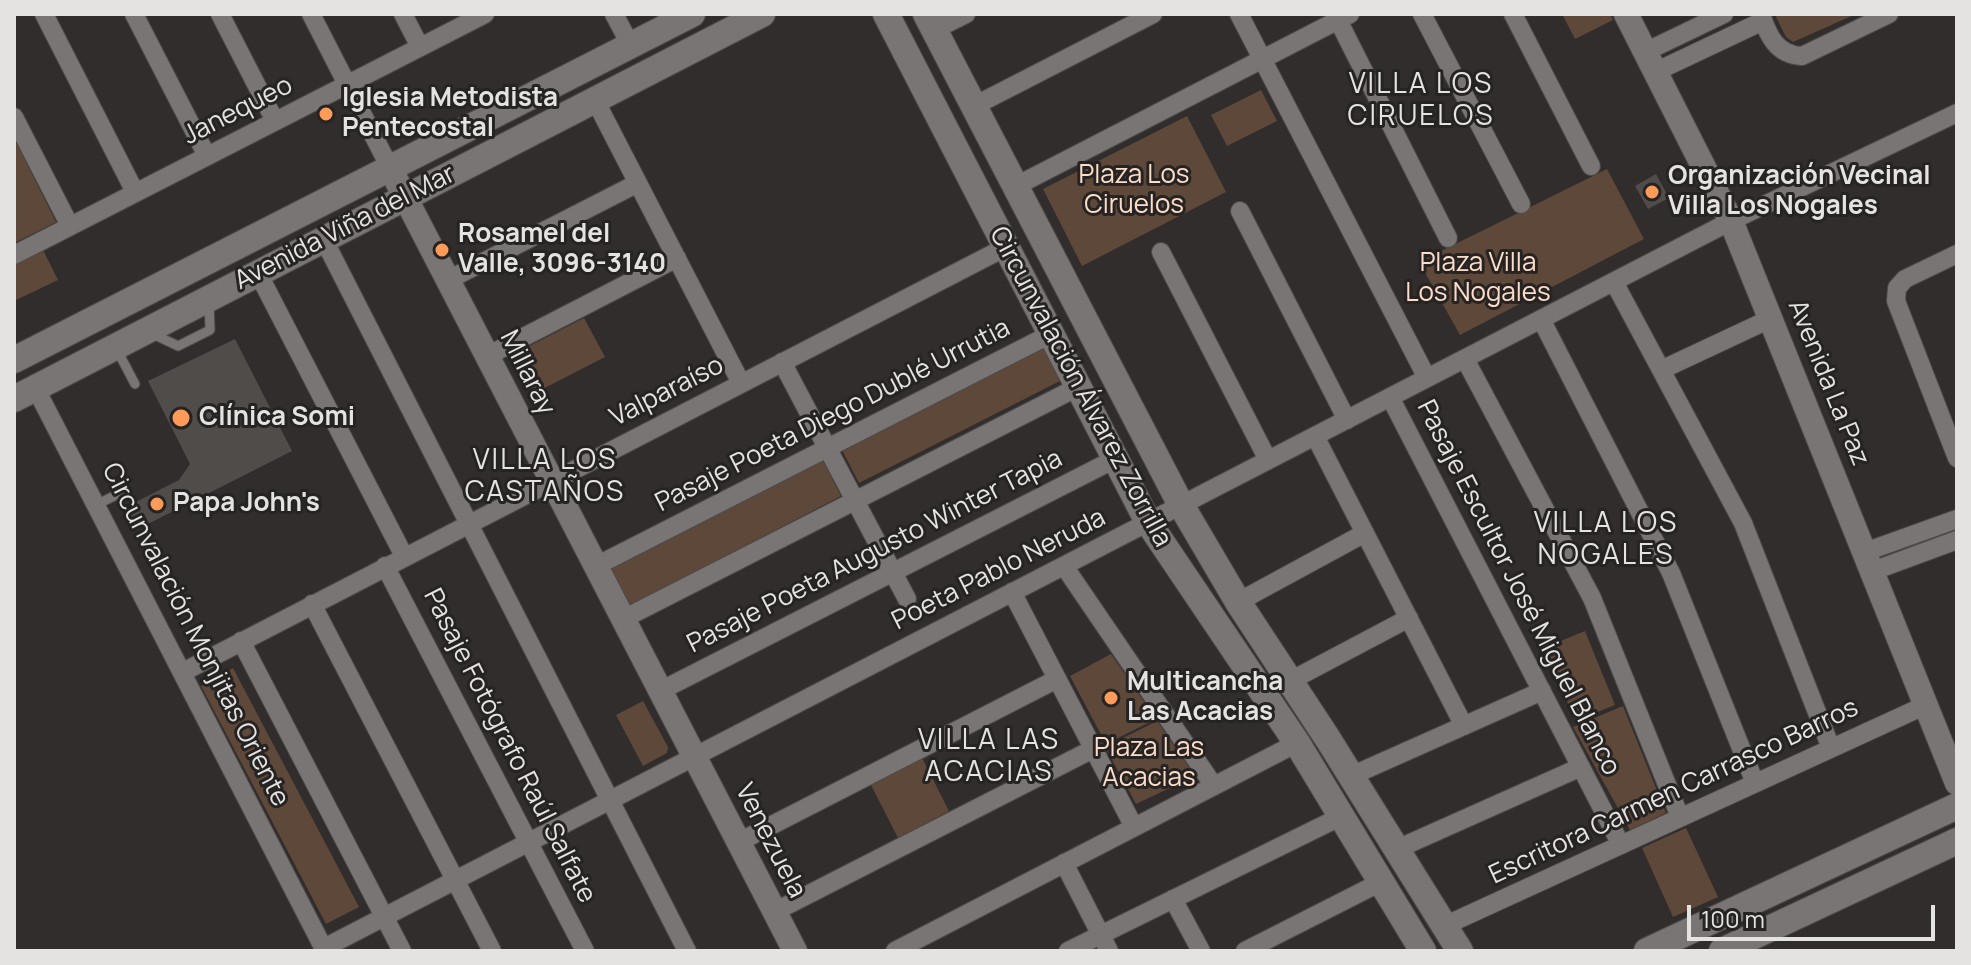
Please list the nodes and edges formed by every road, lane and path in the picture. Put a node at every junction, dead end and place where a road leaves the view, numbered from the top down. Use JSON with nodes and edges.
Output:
{"nodes":[{"id":1,"x":44,"y":14,"type":"edge"},
{"id":2,"x":134,"y":14,"type":"edge"},
{"id":3,"x":220,"y":14,"type":"edge"},
{"id":4,"x":311,"y":14,"type":"edge"},
{"id":5,"x":403,"y":14,"type":"edge"},
{"id":6,"x":485,"y":14,"type":"edge"},
{"id":7,"x":614,"y":14,"type":"edge"},
{"id":8,"x":692,"y":14,"type":"edge"},
{"id":9,"x":762,"y":14,"type":"edge"},
{"id":10,"x":886,"y":14,"type":"edge"},
{"id":11,"x":966,"y":14,"type":"edge"},
{"id":12,"x":1153,"y":14,"type":"edge"},
{"id":13,"x":1239,"y":14,"type":"edge"},
{"id":14,"x":1422,"y":14,"type":"edge"},
{"id":15,"x":1513,"y":14,"type":"edge"},
{"id":16,"x":1626,"y":14,"type":"edge"},
{"id":17,"x":1724,"y":14,"type":"edge"},
{"id":18,"x":1889,"y":14,"type":"edge"},
{"id":19,"x":1344,"y":17,"type":"edge"},
{"id":20,"x":1762,"y":18,"type":"edge"},
{"id":21,"x":930,"y":22,"type":"edge"},
{"id":22,"x":631,"y":46,"type":"junction"},
{"id":23,"x":420,"y":47,"type":"junction"},
{"id":24,"x":1263,"y":59,"type":"junction"},
{"id":25,"x":1650,"y":62,"type":"junction"},
{"id":26,"x":347,"y":84,"type":"junction"},
{"id":27,"x":595,"y":100,"type":"junction"},
{"id":28,"x":974,"y":106,"type":"junction"},
{"id":29,"x":1957,"y":113,"type":"edge"},
{"id":30,"x":14,"y":117,"type":"edge"},
{"id":31,"x":275,"y":121,"type":"junction"},
{"id":32,"x":207,"y":156,"type":"junction"},
{"id":33,"x":1591,"y":166,"type":"dead end"},
{"id":34,"x":390,"y":168,"type":"junction"},
{"id":35,"x":638,"y":183,"type":"junction"},
{"id":36,"x":1016,"y":186,"type":"junction"},
{"id":37,"x":135,"y":192,"type":"junction"},
{"id":38,"x":406,"y":198,"type":"junction"},
{"id":39,"x":1521,"y":204,"type":"dead end"},
{"id":40,"x":1240,"y":211,"type":"dead end"},
{"id":41,"x":1731,"y":221,"type":"junction"},
{"id":42,"x":70,"y":226,"type":"junction"},
{"id":43,"x":1448,"y":238,"type":"dead end"},
{"id":44,"x":324,"y":240,"type":"junction"},
{"id":45,"x":1006,"y":247,"type":"junction"},
{"id":46,"x":1161,"y":252,"type":"dead end"},
{"id":47,"x":1957,"y":254,"type":"edge"},
{"id":48,"x":14,"y":255,"type":"edge"},
{"id":49,"x":677,"y":258,"type":"junction"},
{"id":50,"x":258,"y":273,"type":"junction"},
{"id":51,"x":448,"y":280,"type":"junction"},
{"id":52,"x":1614,"y":282,"type":"junction"},
{"id":53,"x":1772,"y":318,"type":"junction"},
{"id":54,"x":1541,"y":319,"type":"junction"},
{"id":55,"x":1051,"y":334,"type":"junction"},
{"id":56,"x":115,"y":346,"type":"junction"},
{"id":57,"x":16,"y":354,"type":"edge"},
{"id":58,"x":487,"y":356,"type":"junction"},
{"id":59,"x":1465,"y":359,"type":"junction"},
{"id":60,"x":782,"y":362,"type":"junction"},
{"id":61,"x":1661,"y":370,"type":"junction"},
{"id":62,"x":1427,"y":378,"type":"junction"},
{"id":63,"x":741,"y":383,"type":"junction"},
{"id":64,"x":135,"y":384,"type":"dead end"},
{"id":65,"x":1078,"y":387,"type":"junction"},
{"id":66,"x":25,"y":393,"type":"edge"},
{"id":67,"x":1390,"y":397,"type":"junction"},
{"id":68,"x":1347,"y":420,"type":"junction"},
{"id":69,"x":1315,"y":436,"type":"junction"},
{"id":70,"x":827,"y":448,"type":"junction"},
{"id":71,"x":1957,"y":458,"type":"edge"},
{"id":72,"x":1115,"y":459,"type":"junction"},
{"id":73,"x":1268,"y":460,"type":"junction"},
{"id":74,"x":551,"y":481,"type":"junction"},
{"id":75,"x":120,"y":493,"type":"dead end"},
{"id":76,"x":855,"y":501,"type":"junction"},
{"id":77,"x":96,"y":505,"type":"junction"},
{"id":78,"x":1181,"y":505,"type":"junction"},
{"id":79,"x":1957,"y":519,"type":"edge"},
{"id":80,"x":1148,"y":522,"type":"junction"},
{"id":81,"x":468,"y":526,"type":"junction"},
{"id":82,"x":1365,"y":533,"type":"junction"},
{"id":83,"x":1957,"y":540,"type":"edge"},
{"id":84,"x":404,"y":556,"type":"junction"},
{"id":85,"x":1869,"y":562,"type":"junction"},
{"id":86,"x":385,"y":566,"type":"junction"},
{"id":87,"x":596,"y":566,"type":"junction"},
{"id":88,"x":1064,"y":566,"type":"junction"},
{"id":89,"x":892,"y":572,"type":"junction"},
{"id":90,"x":1012,"y":592,"type":"junction"},
{"id":91,"x":907,"y":599,"type":"dead end"},
{"id":92,"x":1238,"y":602,"type":"junction"},
{"id":93,"x":312,"y":604,"type":"junction"},
{"id":94,"x":1409,"y":618,"type":"junction"},
{"id":95,"x":623,"y":619,"type":"junction"},
{"id":96,"x":241,"y":641,"type":"junction"},
{"id":97,"x":183,"y":672,"type":"junction"},
{"id":98,"x":1057,"y":679,"type":"junction"},
{"id":99,"x":1290,"y":681,"type":"junction"},
{"id":100,"x":660,"y":691,"type":"junction"},
{"id":101,"x":1542,"y":691,"type":"junction"},
{"id":102,"x":1926,"y":705,"type":"junction"},
{"id":103,"x":1464,"y":726,"type":"junction"},
{"id":104,"x":1297,"y":743,"type":"junction"},
{"id":105,"x":1831,"y":748,"type":"junction"},
{"id":106,"x":1093,"y":749,"type":"junction"},
{"id":107,"x":695,"y":757,"type":"junction"},
{"id":108,"x":1581,"y":767,"type":"junction"},
{"id":109,"x":1351,"y":776,"type":"junction"},
{"id":110,"x":1755,"y":783,"type":"junction"},
{"id":111,"x":1957,"y":783,"type":"edge"},
{"id":112,"x":1214,"y":786,"type":"junction"},
{"id":113,"x":609,"y":801,"type":"junction"},
{"id":114,"x":1957,"y":806,"type":"edge"},
{"id":115,"x":1342,"y":816,"type":"junction"},
{"id":116,"x":1680,"y":817,"type":"junction"},
{"id":117,"x":1134,"y":827,"type":"junction"},
{"id":118,"x":1957,"y":841,"type":"edge"},
{"id":119,"x":529,"y":842,"type":"junction"},
{"id":120,"x":739,"y":842,"type":"junction"},
{"id":121,"x":1621,"y":845,"type":"junction"},
{"id":122,"x":1397,"y":849,"type":"junction"},
{"id":123,"x":1064,"y":863,"type":"junction"},
{"id":124,"x":455,"y":881,"type":"junction"},
{"id":125,"x":1381,"y":882,"type":"junction"},
{"id":126,"x":1173,"y":899,"type":"junction"},
{"id":127,"x":774,"y":912,"type":"junction"},
{"id":128,"x":384,"y":917,"type":"junction"},
{"id":129,"x":1444,"y":926,"type":"junction"},
{"id":130,"x":1104,"y":943,"type":"edge"},
{"id":131,"x":1748,"y":945,"type":"edge"},
{"id":132,"x":324,"y":950,"type":"edge"},
{"id":133,"x":402,"y":951,"type":"edge"},
{"id":134,"x":492,"y":951,"type":"edge"},
{"id":135,"x":585,"y":951,"type":"edge"},
{"id":136,"x":687,"y":951,"type":"edge"},
{"id":137,"x":795,"y":951,"type":"edge"},
{"id":138,"x":895,"y":951,"type":"edge"},
{"id":139,"x":1068,"y":951,"type":"edge"},
{"id":140,"x":1201,"y":951,"type":"edge"},
{"id":141,"x":1245,"y":951,"type":"edge"},
{"id":142,"x":1423,"y":951,"type":"edge"},
{"id":143,"x":1460,"y":951,"type":"edge"},
{"id":144,"x":1647,"y":951,"type":"edge"},
{"id":145,"x":1722,"y":951,"type":"edge"}],
"edges":[{"from":1,"to":37,"type":"street"},
{"from":2,"to":32,"type":"street"},
{"from":3,"to":31,"type":"street"},
{"from":4,"to":26,"type":"street","name":"Millaray"},
{"from":5,"to":23,"type":"street"},
{"from":6,"to":23,"type":"street","name":"Janequeo"},
{"from":7,"to":22,"type":"street"},
{"from":8,"to":22,"type":"main road","name":"Avenida Viña del Mar"},
{"from":9,"to":27,"type":"main road","name":"Avenida Viña del Mar"},
{"from":10,"to":45,"type":"main road","name":"Circunvalación Álvarez Zorrilla"},
{"from":11,"to":21,"type":"street"},
{"from":12,"to":28,"type":"street"},
{"from":13,"to":24,"type":"street"},
{"from":14,"to":39,"type":"street"},
{"from":15,"to":33,"type":"street"},
{"from":16,"to":25,"type":"street","name":"Avenida La Paz"},
{"from":17,"to":25,"type":"street"},
{"from":18,"to":20,"type":"street"},
{"from":19,"to":24,"type":"street"},
{"from":19,"to":43,"type":"street"},
{"from":20,"to":25,"type":"street"},
{"from":21,"to":28,"type":"main road","name":"Circunvalación Álvarez Zorrilla"},
{"from":22,"to":34,"type":"main road","name":"Avenida Viña del Mar"},
{"from":23,"to":26,"type":"street","name":"Janequeo"},
{"from":24,"to":36,"type":"street"},
{"from":24,"to":62,"type":"street"},
{"from":25,"to":41,"type":"street","name":"Avenida La Paz"},
{"from":26,"to":31,"type":"street","name":"Janequeo"},
{"from":26,"to":34,"type":"street","name":"Millaray"},
{"from":27,"to":35,"type":"street"},
{"from":27,"to":38,"type":"main road","name":"Avenida Viña del Mar"},
{"from":28,"to":36,"type":"main road","name":"Circunvalación Álvarez Zorrilla"},
{"from":29,"to":41,"type":"street","name":"Poeta Pablo Neruda"},
{"from":30,"to":42,"type":"street"},
{"from":31,"to":32,"type":"street","name":"Janequeo"},
{"from":32,"to":37,"type":"street","name":"Janequeo"},
{"from":34,"to":38,"type":"street","name":"Millaray"},
{"from":34,"to":57,"type":"main road","name":"Avenida Viña del Mar"},
{"from":35,"to":49,"type":"street"},
{"from":35,"to":51,"type":"street"},
{"from":36,"to":78,"type":"main road","name":"Circunvalación Álvarez Zorrilla"},
{"from":37,"to":42,"type":"street","name":"Janequeo"},
{"from":38,"to":44,"type":"main road","name":"Avenida Viña del Mar"},
{"from":38,"to":51,"type":"street","name":"Millaray"},
{"from":40,"to":68,"type":"street"},
{"from":41,"to":52,"type":"street","name":"Poeta Pablo Neruda"},
{"from":41,"to":53,"type":"street","name":"Avenida La Paz"},
{"from":42,"to":48,"type":"street","name":"Janequeo"},
{"from":44,"to":50,"type":"main road","name":"Avenida Viña del Mar"},
{"from":44,"to":81,"type":"street"},
{"from":45,"to":55,"type":"main road","name":"Circunvalación Álvarez Zorrilla"},
{"from":45,"to":60,"type":"street","name":"Valparaíso"},
{"from":46,"to":73,"type":"street"},
{"from":47,"to":71,"type":"street"},
{"from":49,"to":58,"type":"street"},
{"from":49,"to":63,"type":"street"},
{"from":50,"to":56,"type":"main road","name":"Avenida Viña del Mar"},
{"from":50,"to":84,"type":"street"},
{"from":51,"to":58,"type":"street","name":"Millaray"},
{"from":52,"to":54,"type":"street","name":"Poeta Pablo Neruda"},
{"from":52,"to":61,"type":"street"},
{"from":53,"to":61,"type":"street"},
{"from":53,"to":85,"type":"street","name":"Avenida La Paz"},
{"from":54,"to":59,"type":"street","name":"Poeta Pablo Neruda"},
{"from":54,"to":110,"type":"street"},
{"from":55,"to":65,"type":"main road","name":"Circunvalación Álvarez Zorrilla"},
{"from":55,"to":70,"type":"street","name":"Pasaje Poeta Diego Dublé Urrutia"},
{"from":56,"to":64,"type":"lane"},
{"from":56,"to":66,"type":"main road","name":"Avenida Viña del Mar"},
{"from":57,"to":66,"type":"street","name":"Circunvalación Monjitas Oriente"},
{"from":58,"to":74,"type":"street","name":"Millaray"},
{"from":59,"to":62,"type":"street","name":"Poeta Pablo Neruda"},
{"from":59,"to":116,"type":"street"},
{"from":60,"to":63,"type":"street","name":"Valparaíso"},
{"from":60,"to":70,"type":"street"},
{"from":61,"to":105,"type":"street"},
{"from":62,"to":67,"type":"street","name":"Poeta Pablo Neruda"},
{"from":63,"to":74,"type":"street","name":"Valparaíso"},
{"from":65,"to":72,"type":"main road","name":"Circunvalación Álvarez Zorrilla"},
{"from":65,"to":76,"type":"street"},
{"from":66,"to":77,"type":"street","name":"Circunvalación Monjitas Oriente"},
{"from":67,"to":68,"type":"street","name":"Poeta Pablo Neruda"},
{"from":67,"to":101,"type":"street","name":"Pasaje Escultor José Miguel Blanco"},
{"from":68,"to":69,"type":"street","name":"Poeta Pablo Neruda"},
{"from":69,"to":73,"type":"street","name":"Poeta Pablo Neruda"},
{"from":69,"to":82,"type":"street"},
{"from":70,"to":76,"type":"street"},
{"from":70,"to":87,"type":"street","name":"Pasaje Poeta Diego Dublé Urrutia"},
{"from":72,"to":80,"type":"main road","name":"Circunvalación Álvarez Zorrilla"},
{"from":72,"to":89,"type":"street","name":"Pasaje Poeta Augusto Winter Tapia"},
{"from":73,"to":78,"type":"street","name":"Poeta Pablo Neruda"},
{"from":74,"to":81,"type":"street","name":"Valparaíso"},
{"from":74,"to":87,"type":"street","name":"Millaray"},
{"from":75,"to":77,"type":"lane"},
{"from":76,"to":89,"type":"street"},
{"from":76,"to":95,"type":"street"},
{"from":77,"to":97,"type":"street","name":"Circunvalación Monjitas Oriente"},
{"from":78,"to":80,"type":"street","name":"Poeta Pablo Neruda"},
{"from":78,"to":92,"type":"main road","name":"Circunvalación Álvarez Zorrilla"},
{"from":79,"to":85,"type":"street"},
{"from":80,"to":88,"type":"street","name":"Poeta Pablo Neruda"},
{"from":80,"to":104,"type":"main road","name":"Circunvalación Álvarez Zorrilla"},
{"from":81,"to":84,"type":"street","name":"Valparaíso"},
{"from":81,"to":113,"type":"street"},
{"from":82,"to":92,"type":"street"},
{"from":82,"to":94,"type":"street"},
{"from":83,"to":85,"type":"street"},
{"from":84,"to":86,"type":"street","name":"Valparaíso"},
{"from":85,"to":102,"type":"street","name":"Avenida La Paz"},
{"from":86,"to":93,"type":"street","name":"Valparaíso"},
{"from":86,"to":119,"type":"street","name":"Pasaje Fotógrafo Raúl Salfate"},
{"from":87,"to":95,"type":"street","name":"Millaray"},
{"from":88,"to":90,"type":"street","name":"Poeta Pablo Neruda"},
{"from":88,"to":112,"type":"street"},
{"from":89,"to":91,"type":"street"},
{"from":89,"to":100,"type":"street","name":"Pasaje Poeta Augusto Winter Tapia"},
{"from":90,"to":98,"type":"street"},
{"from":90,"to":107,"type":"street","name":"Poeta Pablo Neruda"},
{"from":92,"to":99,"type":"main road","name":"Circunvalación Álvarez Zorrilla"},
{"from":93,"to":96,"type":"street","name":"Valparaíso"},
{"from":93,"to":124,"type":"street"},
{"from":94,"to":99,"type":"street"},
{"from":94,"to":103,"type":"street"},
{"from":95,"to":100,"type":"street","name":"Millaray"},
{"from":96,"to":97,"type":"street","name":"Valparaíso"},
{"from":96,"to":128,"type":"street"},
{"from":97,"to":132,"type":"street","name":"Circunvalación Monjitas Oriente"},
{"from":98,"to":106,"type":"street"},
{"from":98,"to":120,"type":"street"},
{"from":99,"to":109,"type":"main road","name":"Circunvalación Álvarez Zorrilla"},
{"from":100,"to":107,"type":"street","name":"Millaray"},
{"from":101,"to":103,"type":"street"},
{"from":101,"to":108,"type":"street","name":"Pasaje Escultor José Miguel Blanco"},
{"from":102,"to":105,"type":"street","name":"Escritora Carmen Carrasco Barros"},
{"from":102,"to":111,"type":"street","name":"Avenida La Paz"},
{"from":103,"to":109,"type":"street"},
{"from":104,"to":112,"type":"street"},
{"from":104,"to":115,"type":"main road","name":"Circunvalación Álvarez Zorrilla"},
{"from":105,"to":110,"type":"street","name":"Escritora Carmen Carrasco Barros"},
{"from":106,"to":117,"type":"street"},
{"from":106,"to":127,"type":"street"},
{"from":107,"to":113,"type":"street","name":"Poeta Pablo Neruda"},
{"from":107,"to":120,"type":"street","name":"Venezuela"},
{"from":108,"to":121,"type":"street","name":"Pasaje Escultor José Miguel Blanco"},
{"from":108,"to":122,"type":"street"},
{"from":109,"to":122,"type":"main road","name":"Circunvalación Álvarez Zorrilla"},
{"from":110,"to":116,"type":"street","name":"Escritora Carmen Carrasco Barros"},
{"from":112,"to":117,"type":"street"},
{"from":113,"to":119,"type":"street","name":"Poeta Pablo Neruda"},
{"from":113,"to":136,"type":"street"},
{"from":114,"to":144,"type":"main road"},
{"from":115,"to":125,"type":"main road","name":"Circunvalación Álvarez Zorrilla"},
{"from":115,"to":126,"type":"street"},
{"from":116,"to":121,"type":"street","name":"Escritora Carmen Carrasco Barros"},
{"from":117,"to":123,"type":"street"},
{"from":118,"to":131,"type":"main road"},
{"from":119,"to":124,"type":"street","name":"Poeta Pablo Neruda"},
{"from":119,"to":135,"type":"street","name":"Pasaje Fotógrafo Raúl Salfate"},
{"from":120,"to":127,"type":"street","name":"Venezuela"},
{"from":121,"to":129,"type":"street","name":"Escritora Carmen Carrasco Barros"},
{"from":122,"to":129,"type":"main road","name":"Circunvalación Álvarez Zorrilla"},
{"from":123,"to":130,"type":"street"},
{"from":123,"to":138,"type":"street"},
{"from":124,"to":128,"type":"street","name":"Poeta Pablo Neruda"},
{"from":124,"to":134,"type":"street"},
{"from":125,"to":141,"type":"street"},
{"from":125,"to":142,"type":"main road","name":"Circunvalación Álvarez Zorrilla"},
{"from":126,"to":130,"type":"street"},
{"from":126,"to":140,"type":"street"},
{"from":127,"to":137,"type":"street","name":"Venezuela"},
{"from":128,"to":132,"type":"street","name":"Poeta Pablo Neruda"},
{"from":128,"to":133,"type":"street"},
{"from":129,"to":143,"type":"main road","name":"Circunvalación Álvarez Zorrilla"},
{"from":130,"to":139,"type":"street"},
{"from":131,"to":145,"type":"main road"}]}
